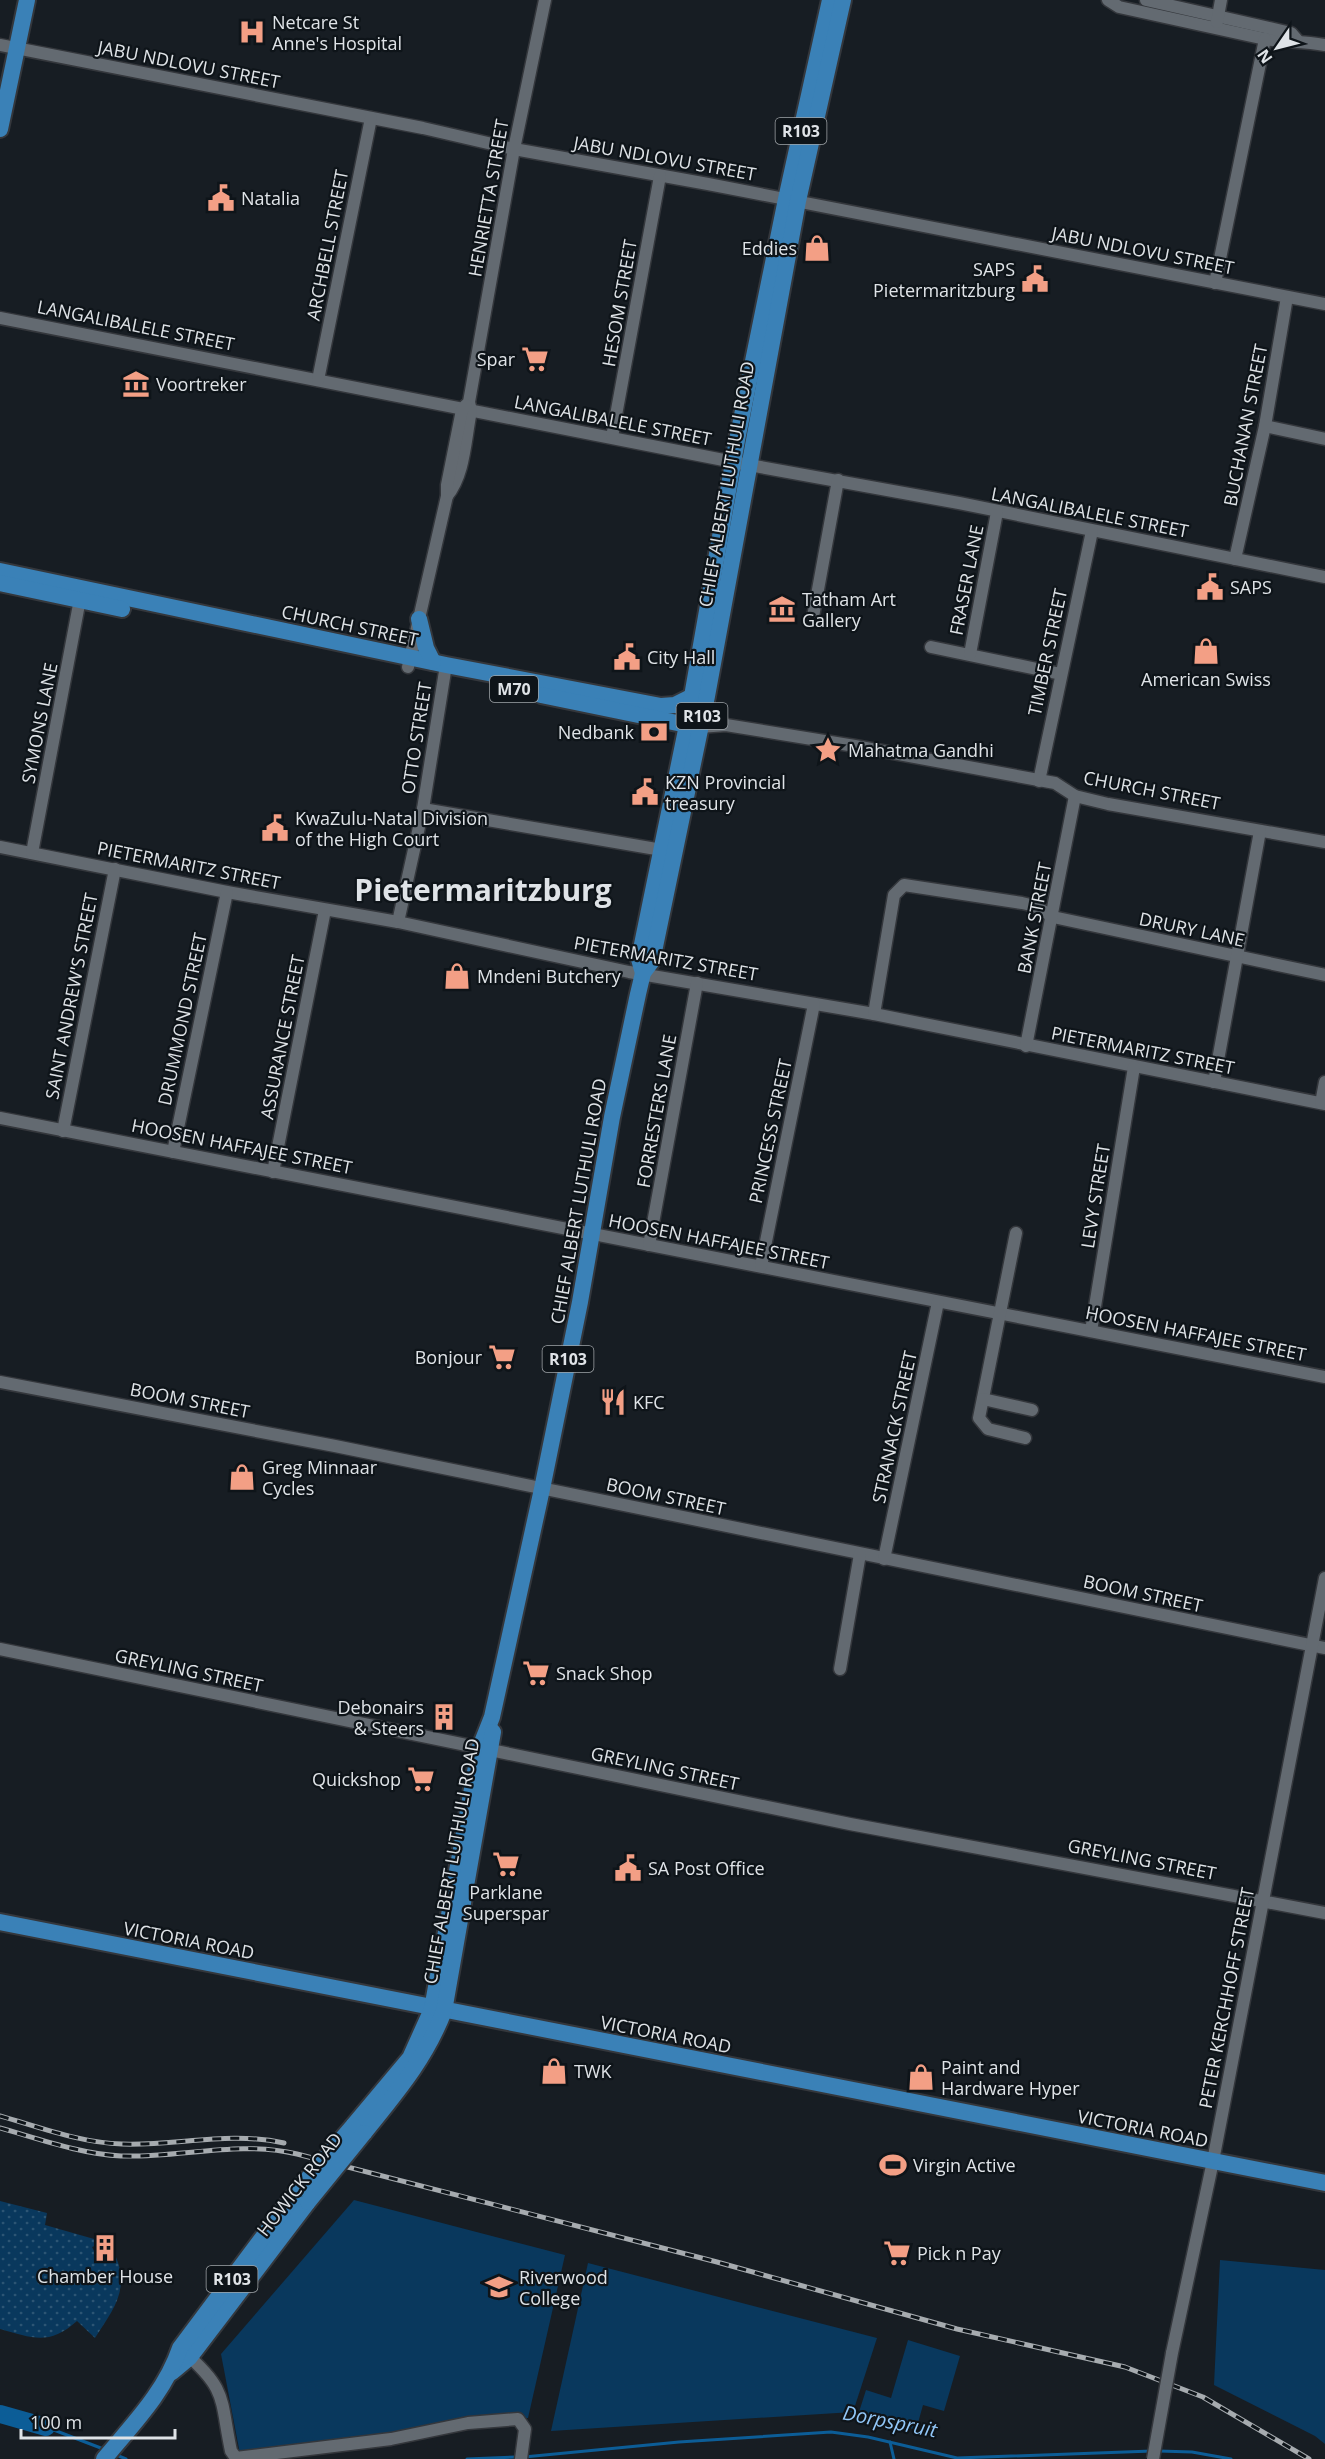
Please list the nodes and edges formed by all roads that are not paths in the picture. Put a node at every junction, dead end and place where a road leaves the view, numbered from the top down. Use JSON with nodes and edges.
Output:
{"nodes":[{"id":1,"x":27,"y":0,"type":"edge"},
{"id":2,"x":545,"y":0,"type":"edge"},
{"id":3,"x":830,"y":0,"type":"edge"},
{"id":4,"x":843,"y":0,"type":"edge"},
{"id":5,"x":1108,"y":0,"type":"edge"},
{"id":6,"x":1146,"y":0,"type":"edge"},
{"id":7,"x":1221,"y":0,"type":"edge"},
{"id":8,"x":1217,"y":22,"type":"junction"},
{"id":9,"x":1267,"y":33,"type":"junction"},
{"id":10,"x":0,"y":45,"type":"edge"},
{"id":11,"x":1325,"y":45,"type":"edge"},
{"id":12,"x":17,"y":49,"type":"junction"},
{"id":13,"x":370,"y":118,"type":"junction"},
{"id":14,"x":0,"y":129,"type":"edge"},
{"id":15,"x":514,"y":149,"type":"junction"},
{"id":16,"x":660,"y":176,"type":"junction"},
{"id":17,"x":792,"y":200,"type":"junction"},
{"id":18,"x":1215,"y":283,"type":"junction"},
{"id":19,"x":1287,"y":297,"type":"junction"},
{"id":20,"x":1325,"y":304,"type":"edge"},
{"id":21,"x":0,"y":318,"type":"edge"},
{"id":22,"x":318,"y":380,"type":"junction"},
{"id":23,"x":438,"y":405,"type":"junction"},
{"id":24,"x":467,"y":408,"type":"junction"},
{"id":25,"x":1265,"y":426,"type":"junction"},
{"id":26,"x":457,"y":436,"type":"junction"},
{"id":27,"x":612,"y":437,"type":"junction"},
{"id":28,"x":1325,"y":440,"type":"edge"},
{"id":29,"x":741,"y":464,"type":"junction"},
{"id":30,"x":838,"y":480,"type":"junction"},
{"id":31,"x":447,"y":496,"type":"junction"},
{"id":32,"x":997,"y":512,"type":"junction"},
{"id":33,"x":1092,"y":531,"type":"junction"},
{"id":34,"x":1235,"y":559,"type":"junction"},
{"id":35,"x":0,"y":571,"type":"edge"},
{"id":36,"x":1325,"y":577,"type":"edge"},
{"id":37,"x":0,"y":583,"type":"edge"},
{"id":38,"x":80,"y":599,"type":"junction"},
{"id":39,"x":813,"y":617,"type":"dead end"},
{"id":40,"x":419,"y":619,"type":"junction"},
{"id":41,"x":931,"y":646,"type":"dead end"},
{"id":42,"x":970,"y":654,"type":"junction"},
{"id":43,"x":408,"y":662,"type":"junction"},
{"id":44,"x":441,"y":668,"type":"junction"},
{"id":45,"x":1061,"y":674,"type":"junction"},
{"id":46,"x":691,"y":697,"type":"junction"},
{"id":47,"x":697,"y":721,"type":"junction"},
{"id":48,"x":1038,"y":781,"type":"junction"},
{"id":49,"x":1075,"y":796,"type":"junction"},
{"id":50,"x":423,"y":809,"type":"junction"},
{"id":51,"x":1260,"y":831,"type":"junction"},
{"id":52,"x":1325,"y":842,"type":"edge"},
{"id":53,"x":0,"y":847,"type":"edge"},
{"id":54,"x":662,"y":850,"type":"junction"},
{"id":55,"x":32,"y":853,"type":"junction"},
{"id":56,"x":115,"y":869,"type":"junction"},
{"id":57,"x":227,"y":892,"type":"junction"},
{"id":58,"x":325,"y":910,"type":"junction"},
{"id":59,"x":1053,"y":917,"type":"junction"},
{"id":60,"x":398,"y":922,"type":"junction"},
{"id":61,"x":1239,"y":958,"type":"junction"},
{"id":62,"x":643,"y":973,"type":"junction"},
{"id":63,"x":1325,"y":975,"type":"edge"},
{"id":64,"x":697,"y":983,"type":"junction"},
{"id":65,"x":814,"y":1004,"type":"junction"},
{"id":66,"x":874,"y":1014,"type":"junction"},
{"id":67,"x":1026,"y":1047,"type":"junction"},
{"id":68,"x":1134,"y":1067,"type":"junction"},
{"id":69,"x":1325,"y":1082,"type":"edge"},
{"id":70,"x":1214,"y":1083,"type":"junction"},
{"id":71,"x":1323,"y":1103,"type":"edge"},
{"id":72,"x":0,"y":1118,"type":"edge"},
{"id":73,"x":63,"y":1131,"type":"junction"},
{"id":74,"x":173,"y":1152,"type":"junction"},
{"id":75,"x":273,"y":1172,"type":"junction"},
{"id":76,"x":1017,"y":1233,"type":"dead end"},
{"id":77,"x":592,"y":1234,"type":"junction"},
{"id":78,"x":649,"y":1245,"type":"junction"},
{"id":79,"x":761,"y":1266,"type":"junction"},
{"id":80,"x":938,"y":1302,"type":"junction"},
{"id":81,"x":1001,"y":1314,"type":"junction"},
{"id":82,"x":1092,"y":1331,"type":"junction"},
{"id":83,"x":1325,"y":1377,"type":"edge"},
{"id":84,"x":0,"y":1382,"type":"edge"},
{"id":85,"x":983,"y":1400,"type":"junction"},
{"id":86,"x":1032,"y":1410,"type":"dead end"},
{"id":87,"x":1025,"y":1438,"type":"dead end"},
{"id":88,"x":542,"y":1489,"type":"junction"},
{"id":89,"x":860,"y":1554,"type":"junction"},
{"id":90,"x":884,"y":1559,"type":"junction"},
{"id":91,"x":1325,"y":1578,"type":"edge"},
{"id":92,"x":1312,"y":1646,"type":"junction"},
{"id":93,"x":1325,"y":1648,"type":"edge"},
{"id":94,"x":0,"y":1649,"type":"edge"},
{"id":95,"x":840,"y":1669,"type":"dead end"},
{"id":96,"x":485,"y":1751,"type":"junction"},
{"id":97,"x":1263,"y":1900,"type":"junction"},
{"id":98,"x":1325,"y":1913,"type":"edge"},
{"id":99,"x":0,"y":1922,"type":"edge"},
{"id":100,"x":438,"y":2010,"type":"junction"},
{"id":101,"x":1213,"y":2161,"type":"junction"},
{"id":102,"x":1325,"y":2183,"type":"edge"},
{"id":103,"x":185,"y":2353,"type":"junction"},
{"id":104,"x":521,"y":2453,"type":"edge"},
{"id":105,"x":104,"y":2459,"type":"edge"},
{"id":106,"x":1153,"y":2459,"type":"edge"}],
"edges":[{"from":1,"to":12,"type":"main road"},
{"from":2,"to":15,"type":"street","name":"HENRIETTA STREET"},
{"from":3,"to":17,"type":"main road","name":"CHIEF ALBERT LUTHULI ROAD","number":"R103"},
{"from":4,"to":17,"type":"main road","name":"CHIEF ALBERT LUTHULI ROAD","number":"R103"},
{"from":5,"to":8,"type":"street"},
{"from":6,"to":8,"type":"street"},
{"from":7,"to":8,"type":"street"},
{"from":8,"to":9,"type":"street"},
{"from":9,"to":11,"type":"street"},
{"from":9,"to":18,"type":"street"},
{"from":10,"to":12,"type":"street","name":"JABU NDLOVU STREET"},
{"from":12,"to":13,"type":"street","name":"JABU NDLOVU STREET"},
{"from":12,"to":14,"type":"main road"},
{"from":13,"to":15,"type":"street","name":"JABU NDLOVU STREET"},
{"from":13,"to":22,"type":"street","name":"ARCHBELL STREET"},
{"from":15,"to":16,"type":"street","name":"JABU NDLOVU STREET"},
{"from":15,"to":24,"type":"street","name":"HENRIETTA STREET"},
{"from":16,"to":17,"type":"street","name":"JABU NDLOVU STREET"},
{"from":16,"to":27,"type":"street","name":"HESOM STREET"},
{"from":17,"to":18,"type":"street","name":"JABU NDLOVU STREET"},
{"from":17,"to":29,"type":"main road","name":"CHIEF ALBERT LUTHULI ROAD","number":"R103"},
{"from":18,"to":19,"type":"street","name":"JABU NDLOVU STREET"},
{"from":19,"to":20,"type":"street","name":"JABU NDLOVU STREET"},
{"from":19,"to":25,"type":"street","name":"BUCHANAN STREET"},
{"from":21,"to":22,"type":"street","name":"LANGALIBALELE STREET"},
{"from":22,"to":23,"type":"street","name":"LANGALIBALELE STREET"},
{"from":23,"to":24,"type":"street","name":"LANGALIBALELE STREET"},
{"from":23,"to":26,"type":"street"},
{"from":24,"to":26,"type":"street","name":"HENRIETTA STREET"},
{"from":24,"to":27,"type":"street","name":"LANGALIBALELE STREET"},
{"from":24,"to":31,"type":"street","name":"HENRIETTA STREET"},
{"from":25,"to":28,"type":"street"},
{"from":25,"to":34,"type":"street","name":"BUCHANAN STREET"},
{"from":26,"to":31,"type":"street","name":"HENRIETTA STREET"},
{"from":27,"to":29,"type":"street","name":"LANGALIBALELE STREET"},
{"from":29,"to":30,"type":"street","name":"LANGALIBALELE STREET"},
{"from":29,"to":46,"type":"main road","name":"CHIEF ALBERT LUTHULI ROAD","number":"R103"},
{"from":29,"to":47,"type":"main road","name":"CHIEF ALBERT LUTHULI ROAD","number":"R103"},
{"from":30,"to":32,"type":"street","name":"LANGALIBALELE STREET"},
{"from":30,"to":39,"type":"street"},
{"from":31,"to":40,"type":"street","name":"HENRIETTA STREET"},
{"from":32,"to":33,"type":"street","name":"LANGALIBALELE STREET"},
{"from":32,"to":42,"type":"street","name":"FRASER LANE"},
{"from":33,"to":34,"type":"street","name":"LANGALIBALELE STREET"},
{"from":33,"to":45,"type":"street","name":"TIMBER STREET"},
{"from":34,"to":36,"type":"street","name":"LANGALIBALELE STREET"},
{"from":35,"to":43,"type":"main road","name":"CHURCH STREET","number":"M70"},
{"from":37,"to":38,"type":"main road","name":"CHURCH STREET","number":"M70"},
{"from":38,"to":43,"type":"main road","name":"CHURCH STREET","number":"M70"},
{"from":38,"to":55,"type":"street","name":"SYMONS LANE"},
{"from":40,"to":43,"type":"street","name":"HENRIETTA STREET"},
{"from":40,"to":44,"type":"main road"},
{"from":41,"to":42,"type":"street"},
{"from":42,"to":45,"type":"street"},
{"from":43,"to":44,"type":"main road","name":"CHURCH STREET","number":"M70"},
{"from":44,"to":46,"type":"main road","name":"CHURCH STREET","number":"M70"},
{"from":44,"to":47,"type":"main road","name":"CHURCH STREET","number":"M70"},
{"from":44,"to":50,"type":"street","name":"OTTO STREET"},
{"from":45,"to":48,"type":"street","name":"TIMBER STREET"},
{"from":46,"to":47,"type":"main road","name":"CHIEF ALBERT LUTHULI ROAD","number":"R103"},
{"from":47,"to":48,"type":"street","name":"CHURCH STREET"},
{"from":47,"to":54,"type":"main road","name":"CHIEF ALBERT LUTHULI ROAD","number":"R103"},
{"from":47,"to":62,"type":"main road","name":"CHIEF ALBERT LUTHULI ROAD","number":"R103"},
{"from":48,"to":49,"type":"street","name":"CHURCH STREET"},
{"from":49,"to":51,"type":"street","name":"CHURCH STREET"},
{"from":49,"to":59,"type":"street","name":"BANK STREET"},
{"from":50,"to":54,"type":"street"},
{"from":50,"to":60,"type":"street","name":"OTTO STREET"},
{"from":51,"to":52,"type":"street","name":"CHURCH STREET"},
{"from":51,"to":61,"type":"street"},
{"from":53,"to":55,"type":"street","name":"PIETERMARITZ STREET"},
{"from":54,"to":62,"type":"main road","name":"CHIEF ALBERT LUTHULI ROAD","number":"R103"},
{"from":55,"to":56,"type":"street","name":"PIETERMARITZ STREET"},
{"from":56,"to":57,"type":"street","name":"PIETERMARITZ STREET"},
{"from":56,"to":73,"type":"street","name":"SAINT ANDREW'S STREET"},
{"from":57,"to":58,"type":"street","name":"PIETERMARITZ STREET"},
{"from":57,"to":74,"type":"street","name":"DRUMMOND STREET"},
{"from":58,"to":60,"type":"street","name":"PIETERMARITZ STREET"},
{"from":58,"to":75,"type":"street","name":"ASSURANCE STREET"},
{"from":59,"to":61,"type":"street","name":"DRURY LANE"},
{"from":59,"to":66,"type":"street","name":"DRURY LANE"},
{"from":59,"to":67,"type":"street","name":"BANK STREET"},
{"from":60,"to":62,"type":"street","name":"PIETERMARITZ STREET"},
{"from":61,"to":63,"type":"street","name":"DRURY LANE"},
{"from":61,"to":70,"type":"street"},
{"from":62,"to":64,"type":"street","name":"PIETERMARITZ STREET"},
{"from":62,"to":77,"type":"main road","name":"CHIEF ALBERT LUTHULI ROAD","number":"R103"},
{"from":64,"to":65,"type":"street","name":"PIETERMARITZ STREET"},
{"from":64,"to":78,"type":"street","name":"FORRESTERS LANE"},
{"from":65,"to":66,"type":"street","name":"PIETERMARITZ STREET"},
{"from":65,"to":79,"type":"street","name":"PRINCESS STREET"},
{"from":66,"to":67,"type":"street","name":"PIETERMARITZ STREET"},
{"from":67,"to":68,"type":"street","name":"PIETERMARITZ STREET"},
{"from":68,"to":70,"type":"street","name":"PIETERMARITZ STREET"},
{"from":68,"to":82,"type":"street","name":"LEVY STREET"},
{"from":69,"to":71,"type":"street"},
{"from":70,"to":71,"type":"street","name":"PIETERMARITZ STREET"},
{"from":72,"to":73,"type":"street","name":"HOOSEN HAFFAJEE STREET"},
{"from":73,"to":74,"type":"street","name":"HOOSEN HAFFAJEE STREET"},
{"from":74,"to":75,"type":"street","name":"HOOSEN HAFFAJEE STREET"},
{"from":75,"to":77,"type":"street","name":"HOOSEN HAFFAJEE STREET"},
{"from":76,"to":81,"type":"street"},
{"from":77,"to":78,"type":"street","name":"HOOSEN HAFFAJEE STREET"},
{"from":77,"to":88,"type":"main road","name":"CHIEF ALBERT LUTHULI ROAD","number":"R103"},
{"from":78,"to":79,"type":"street","name":"HOOSEN HAFFAJEE STREET"},
{"from":79,"to":80,"type":"street","name":"HOOSEN HAFFAJEE STREET"},
{"from":80,"to":81,"type":"street","name":"HOOSEN HAFFAJEE STREET"},
{"from":80,"to":90,"type":"street","name":"STRANACK STREET"},
{"from":81,"to":82,"type":"street","name":"HOOSEN HAFFAJEE STREET"},
{"from":81,"to":85,"type":"street"},
{"from":82,"to":83,"type":"street","name":"HOOSEN HAFFAJEE STREET"},
{"from":84,"to":88,"type":"street","name":"BOOM STREET"},
{"from":85,"to":86,"type":"street"},
{"from":85,"to":87,"type":"street"},
{"from":88,"to":89,"type":"street","name":"BOOM STREET"},
{"from":88,"to":96,"type":"main road","name":"CHIEF ALBERT LUTHULI ROAD","number":"R103"},
{"from":89,"to":90,"type":"street","name":"BOOM STREET"},
{"from":89,"to":95,"type":"street"},
{"from":90,"to":92,"type":"street","name":"BOOM STREET"},
{"from":91,"to":92,"type":"street","name":"PETER KERCHHOFF STREET"},
{"from":92,"to":93,"type":"street","name":"BOOM STREET"},
{"from":92,"to":97,"type":"street","name":"PETER KERCHHOFF STREET"},
{"from":94,"to":96,"type":"street","name":"GREYLING STREET"},
{"from":96,"to":97,"type":"street","name":"GREYLING STREET"},
{"from":96,"to":100,"type":"main road","name":"CHIEF ALBERT LUTHULI ROAD","number":"R103"},
{"from":97,"to":98,"type":"street","name":"GREYLING STREET"},
{"from":97,"to":101,"type":"street","name":"PETER KERCHHOFF STREET"},
{"from":99,"to":100,"type":"main road","name":"VICTORIA ROAD"},
{"from":100,"to":101,"type":"main road","name":"VICTORIA ROAD"},
{"from":100,"to":103,"type":"main road","name":"HOWICK ROAD","number":"R103","bridge":true},
{"from":101,"to":102,"type":"main road","name":"VICTORIA ROAD"},
{"from":101,"to":106,"type":"street","name":"PETER KERCHHOFF STREET","bridge":true},
{"from":103,"to":104,"type":"street"},
{"from":103,"to":105,"type":"main road","name":"HOWICK ROAD","number":"R103"}]}
